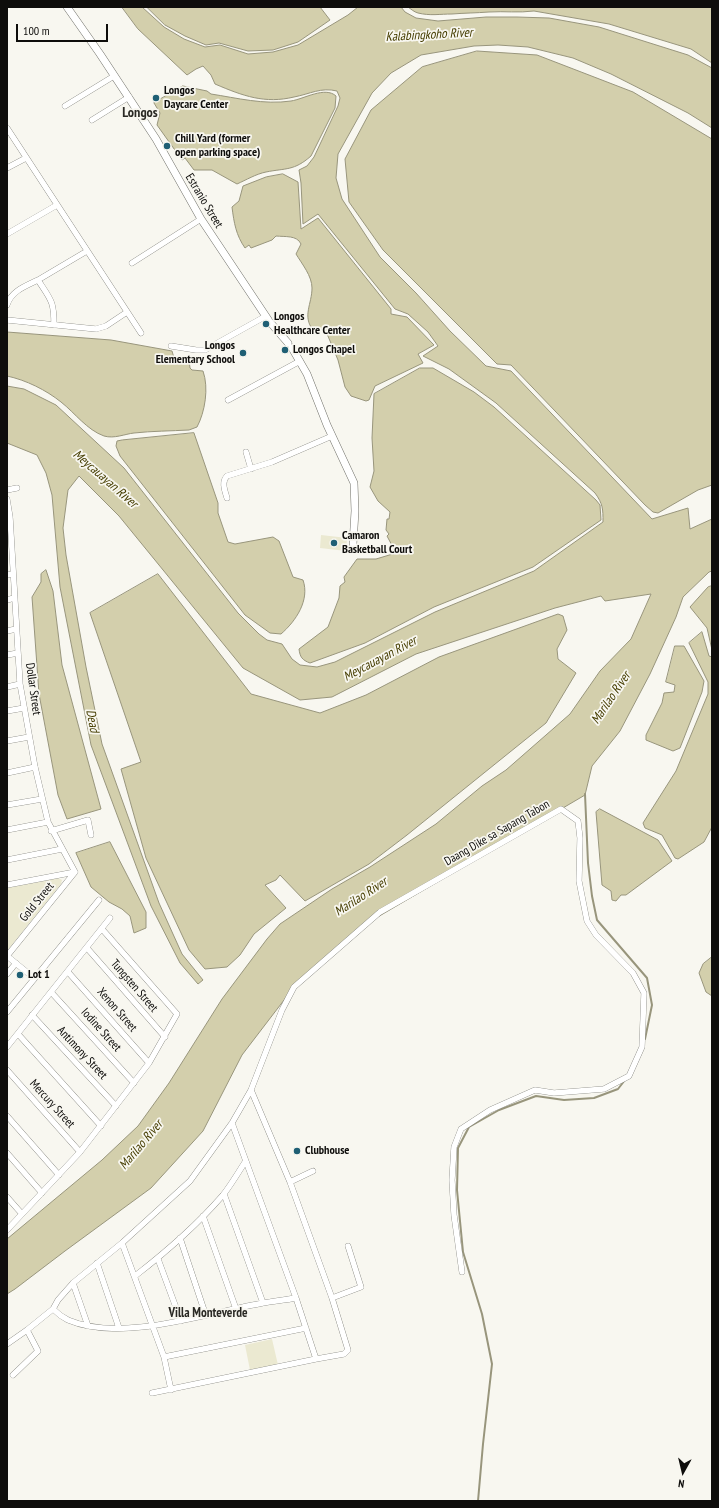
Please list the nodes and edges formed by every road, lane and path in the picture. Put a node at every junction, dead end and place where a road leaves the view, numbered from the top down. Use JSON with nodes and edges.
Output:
{"nodes":[{"id":1,"x":67,"y":7,"type":"edge"},
{"id":2,"x":114,"y":76,"type":"junction"},
{"id":3,"x":129,"y":98,"type":"junction"},
{"id":4,"x":65,"y":106,"type":"dead end"},
{"id":5,"x":92,"y":120,"type":"dead end"},
{"id":6,"x":7,"y":128,"type":"edge"},
{"id":7,"x":26,"y":158,"type":"junction"},
{"id":8,"x":7,"y":168,"type":"edge"},
{"id":9,"x":57,"y":205,"type":"junction"},
{"id":10,"x":201,"y":219,"type":"junction"},
{"id":11,"x":7,"y":234,"type":"edge"},
{"id":12,"x":87,"y":251,"type":"junction"},
{"id":13,"x":132,"y":263,"type":"dead end"},
{"id":14,"x":38,"y":280,"type":"junction"},
{"id":15,"x":7,"y":305,"type":"edge"},
{"id":16,"x":127,"y":312,"type":"junction"},
{"id":17,"x":266,"y":316,"type":"junction"},
{"id":18,"x":7,"y":320,"type":"edge"},
{"id":19,"x":54,"y":325,"type":"junction"},
{"id":20,"x":140,"y":333,"type":"dead end"},
{"id":21,"x":171,"y":346,"type":"dead end"},
{"id":22,"x":300,"y":360,"type":"junction"},
{"id":23,"x":228,"y":400,"type":"dead end"},
{"id":24,"x":332,"y":436,"type":"junction"},
{"id":25,"x":246,"y":452,"type":"dead end"},
{"id":26,"x":250,"y":469,"type":"junction"},
{"id":27,"x":17,"y":488,"type":"dead end"},
{"id":28,"x":7,"y":490,"type":"edge"},
{"id":29,"x":227,"y":498,"type":"dead end"},
{"id":30,"x":7,"y":499,"type":"edge"},
{"id":31,"x":8,"y":517,"type":"edge"},
{"id":32,"x":352,"y":544,"type":"dead end"},
{"id":33,"x":9,"y":546,"type":"edge"},
{"id":34,"x":10,"y":575,"type":"edge"},
{"id":35,"x":14,"y":598,"type":"junction"},
{"id":36,"x":7,"y":600,"type":"edge"},
{"id":37,"x":16,"y":629,"type":"junction"},
{"id":38,"x":7,"y":630,"type":"edge"},
{"id":39,"x":18,"y":653,"type":"junction"},
{"id":40,"x":7,"y":655,"type":"edge"},
{"id":41,"x":20,"y":684,"type":"junction"},
{"id":42,"x":7,"y":687,"type":"edge"},
{"id":43,"x":24,"y":708,"type":"junction"},
{"id":44,"x":7,"y":711,"type":"edge"},
{"id":45,"x":29,"y":737,"type":"junction"},
{"id":46,"x":7,"y":741,"type":"edge"},
{"id":47,"x":35,"y":767,"type":"junction"},
{"id":48,"x":7,"y":772,"type":"edge"},
{"id":49,"x":42,"y":798,"type":"junction"},
{"id":50,"x":7,"y":805,"type":"edge"},
{"id":51,"x":48,"y":822,"type":"junction"},
{"id":52,"x":7,"y":830,"type":"edge"},
{"id":53,"x":52,"y":831,"type":"junction"},
{"id":54,"x":91,"y":835,"type":"dead end"},
{"id":55,"x":62,"y":850,"type":"junction"},
{"id":56,"x":7,"y":860,"type":"edge"},
{"id":57,"x":75,"y":872,"type":"junction"},
{"id":58,"x":7,"y":886,"type":"edge"},
{"id":59,"x":99,"y":900,"type":"dead end"},
{"id":60,"x":110,"y":918,"type":"dead end"},
{"id":61,"x":102,"y":929,"type":"junction"},
{"id":62,"x":87,"y":948,"type":"junction"},
{"id":63,"x":16,"y":963,"type":"junction"},
{"id":64,"x":68,"y":972,"type":"junction"},
{"id":65,"x":7,"y":974,"type":"edge"},
{"id":66,"x":34,"y":978,"type":"junction"},
{"id":67,"x":51,"y":992,"type":"junction"},
{"id":68,"x":7,"y":1012,"type":"edge"},
{"id":69,"x":32,"y":1015,"type":"junction"},
{"id":70,"x":18,"y":1034,"type":"junction"},
{"id":71,"x":165,"y":1037,"type":"junction"},
{"id":72,"x":7,"y":1047,"type":"edge"},
{"id":73,"x":149,"y":1063,"type":"junction"},
{"id":74,"x":7,"y":1070,"type":"edge"},
{"id":75,"x":134,"y":1083,"type":"junction"},
{"id":76,"x":252,"y":1090,"type":"junction"},
{"id":77,"x":116,"y":1106,"type":"junction"},
{"id":78,"x":7,"y":1116,"type":"edge"},
{"id":79,"x":232,"y":1123,"type":"junction"},
{"id":80,"x":101,"y":1126,"type":"junction"},
{"id":81,"x":80,"y":1152,"type":"junction"},
{"id":82,"x":7,"y":1153,"type":"edge"},
{"id":83,"x":245,"y":1162,"type":"junction"},
{"id":84,"x":313,"y":1171,"type":"dead end"},
{"id":85,"x":59,"y":1175,"type":"junction"},
{"id":86,"x":290,"y":1182,"type":"junction"},
{"id":87,"x":42,"y":1193,"type":"junction"},
{"id":88,"x":224,"y":1194,"type":"junction"},
{"id":89,"x":7,"y":1197,"type":"edge"},
{"id":90,"x":22,"y":1214,"type":"junction"},
{"id":91,"x":203,"y":1216,"type":"junction"},
{"id":92,"x":7,"y":1230,"type":"edge"},
{"id":93,"x":180,"y":1238,"type":"junction"},
{"id":94,"x":122,"y":1243,"type":"junction"},
{"id":95,"x":348,"y":1246,"type":"dead end"},
{"id":96,"x":158,"y":1258,"type":"junction"},
{"id":97,"x":97,"y":1263,"type":"junction"},
{"id":98,"x":462,"y":1272,"type":"dead end"},
{"id":99,"x":135,"y":1276,"type":"junction"},
{"id":100,"x":73,"y":1283,"type":"junction"},
{"id":101,"x":296,"y":1298,"type":"junction"},
{"id":102,"x":332,"y":1298,"type":"junction"},
{"id":103,"x":263,"y":1303,"type":"junction"},
{"id":104,"x":53,"y":1309,"type":"junction"},
{"id":105,"x":236,"y":1310,"type":"junction"},
{"id":106,"x":206,"y":1316,"type":"junction"},
{"id":107,"x":181,"y":1321,"type":"junction"},
{"id":108,"x":88,"y":1326,"type":"junction"},
{"id":109,"x":152,"y":1326,"type":"junction"},
{"id":110,"x":119,"y":1328,"type":"junction"},
{"id":111,"x":306,"y":1328,"type":"junction"},
{"id":112,"x":28,"y":1330,"type":"junction"},
{"id":113,"x":7,"y":1344,"type":"edge"},
{"id":114,"x":164,"y":1357,"type":"junction"},
{"id":115,"x":316,"y":1359,"type":"junction"},
{"id":116,"x":13,"y":1375,"type":"dead end"},
{"id":117,"x":171,"y":1390,"type":"junction"},
{"id":118,"x":152,"y":1393,"type":"dead end"}],
"edges":[{"from":1,"to":2,"type":"street","name":"Estranio Street"},
{"from":2,"to":3,"type":"street","name":"Estranio Street"},
{"from":2,"to":4,"type":"street"},
{"from":3,"to":5,"type":"street"},
{"from":3,"to":10,"type":"street","name":"Estranio Street"},
{"from":6,"to":7,"type":"street"},
{"from":7,"to":8,"type":"street"},
{"from":7,"to":9,"type":"street"},
{"from":9,"to":11,"type":"street"},
{"from":9,"to":12,"type":"street"},
{"from":10,"to":13,"type":"street"},
{"from":10,"to":17,"type":"street","name":"Estranio Street"},
{"from":12,"to":14,"type":"street"},
{"from":12,"to":16,"type":"street"},
{"from":14,"to":15,"type":"street"},
{"from":14,"to":19,"type":"street"},
{"from":16,"to":19,"type":"street"},
{"from":16,"to":20,"type":"street"},
{"from":17,"to":21,"type":"street"},
{"from":17,"to":22,"type":"street","name":"Estranio Street"},
{"from":18,"to":19,"type":"street"},
{"from":22,"to":23,"type":"street"},
{"from":22,"to":24,"type":"street","name":"Estranio Street"},
{"from":24,"to":26,"type":"street"},
{"from":24,"to":32,"type":"street","name":"Estranio Street"},
{"from":25,"to":26,"type":"street"},
{"from":26,"to":29,"type":"street"},
{"from":27,"to":28,"type":"street"},
{"from":30,"to":31,"type":"street","name":"Dollar Street"},
{"from":31,"to":33,"type":"street","name":"Dollar Street"},
{"from":33,"to":34,"type":"street","name":"Dollar Street"},
{"from":34,"to":35,"type":"street","name":"Dollar Street"},
{"from":35,"to":36,"type":"street"},
{"from":35,"to":37,"type":"street","name":"Dollar Street"},
{"from":37,"to":38,"type":"street"},
{"from":37,"to":39,"type":"street","name":"Dollar Street"},
{"from":39,"to":40,"type":"street"},
{"from":39,"to":41,"type":"street","name":"Dollar Street"},
{"from":41,"to":42,"type":"street"},
{"from":41,"to":43,"type":"street","name":"Dollar Street"},
{"from":43,"to":44,"type":"street"},
{"from":43,"to":45,"type":"street","name":"Dollar Street"},
{"from":45,"to":46,"type":"street"},
{"from":45,"to":47,"type":"street","name":"Dollar Street"},
{"from":47,"to":48,"type":"street"},
{"from":47,"to":49,"type":"street","name":"Dollar Street"},
{"from":49,"to":50,"type":"street"},
{"from":49,"to":51,"type":"street","name":"Dollar Street"},
{"from":51,"to":52,"type":"street"},
{"from":51,"to":53,"type":"street","name":"Dollar Street"},
{"from":53,"to":54,"type":"street"},
{"from":53,"to":55,"type":"street","name":"Dollar Street"},
{"from":55,"to":56,"type":"street"},
{"from":55,"to":57,"type":"street","name":"Dollar Street"},
{"from":57,"to":58,"type":"street"},
{"from":57,"to":63,"type":"street","name":"Gold Street"},
{"from":59,"to":66,"type":"street"},
{"from":60,"to":61,"type":"street"},
{"from":61,"to":62,"type":"street"},
{"from":61,"to":71,"type":"street"},
{"from":62,"to":64,"type":"street"},
{"from":62,"to":71,"type":"street","name":"Tungsten Street"},
{"from":63,"to":65,"type":"street"},
{"from":63,"to":66,"type":"street"},
{"from":64,"to":67,"type":"street"},
{"from":64,"to":73,"type":"street","name":"Xenon Street"},
{"from":66,"to":68,"type":"street"},
{"from":67,"to":69,"type":"street"},
{"from":67,"to":75,"type":"street","name":"Iodine Street"},
{"from":69,"to":70,"type":"street"},
{"from":69,"to":77,"type":"street","name":"Antimony Street"},
{"from":70,"to":72,"type":"street"},
{"from":70,"to":80,"type":"street"},
{"from":71,"to":73,"type":"street"},
{"from":73,"to":75,"type":"street"},
{"from":74,"to":81,"type":"street","name":"Mercury Street"},
{"from":75,"to":77,"type":"street"},
{"from":76,"to":79,"type":"street"},
{"from":76,"to":86,"type":"street"},
{"from":76,"to":98,"type":"street","name":"Daang Dike sa Sapang Tabon"},
{"from":77,"to":80,"type":"street"},
{"from":78,"to":85,"type":"street"},
{"from":79,"to":83,"type":"street"},
{"from":79,"to":94,"type":"street"},
{"from":80,"to":81,"type":"street"},
{"from":81,"to":85,"type":"street"},
{"from":82,"to":87,"type":"street"},
{"from":83,"to":88,"type":"street"},
{"from":83,"to":101,"type":"street"},
{"from":84,"to":86,"type":"street"},
{"from":85,"to":87,"type":"street"},
{"from":86,"to":102,"type":"street"},
{"from":87,"to":90,"type":"street"},
{"from":88,"to":91,"type":"street"},
{"from":88,"to":103,"type":"street"},
{"from":89,"to":90,"type":"street"},
{"from":90,"to":92,"type":"street"},
{"from":91,"to":93,"type":"street"},
{"from":91,"to":105,"type":"street"},
{"from":93,"to":96,"type":"street"},
{"from":93,"to":106,"type":"street"},
{"from":94,"to":97,"type":"street"},
{"from":94,"to":99,"type":"street"},
{"from":95,"to":102,"type":"street"},
{"from":96,"to":99,"type":"street"},
{"from":96,"to":107,"type":"street"},
{"from":97,"to":100,"type":"street"},
{"from":97,"to":110,"type":"street"},
{"from":99,"to":109,"type":"street"},
{"from":100,"to":104,"type":"street"},
{"from":100,"to":108,"type":"street"},
{"from":101,"to":103,"type":"street"},
{"from":101,"to":111,"type":"street"},
{"from":102,"to":115,"type":"street"},
{"from":103,"to":105,"type":"street"},
{"from":104,"to":108,"type":"street"},
{"from":104,"to":112,"type":"street"},
{"from":105,"to":106,"type":"street"},
{"from":106,"to":107,"type":"street"},
{"from":107,"to":109,"type":"street"},
{"from":108,"to":110,"type":"street"},
{"from":109,"to":110,"type":"street"},
{"from":109,"to":114,"type":"street"},
{"from":111,"to":114,"type":"street"},
{"from":111,"to":115,"type":"street"},
{"from":112,"to":113,"type":"street"},
{"from":112,"to":116,"type":"street"},
{"from":114,"to":117,"type":"street"},
{"from":115,"to":117,"type":"street"},
{"from":117,"to":118,"type":"street"}]}
